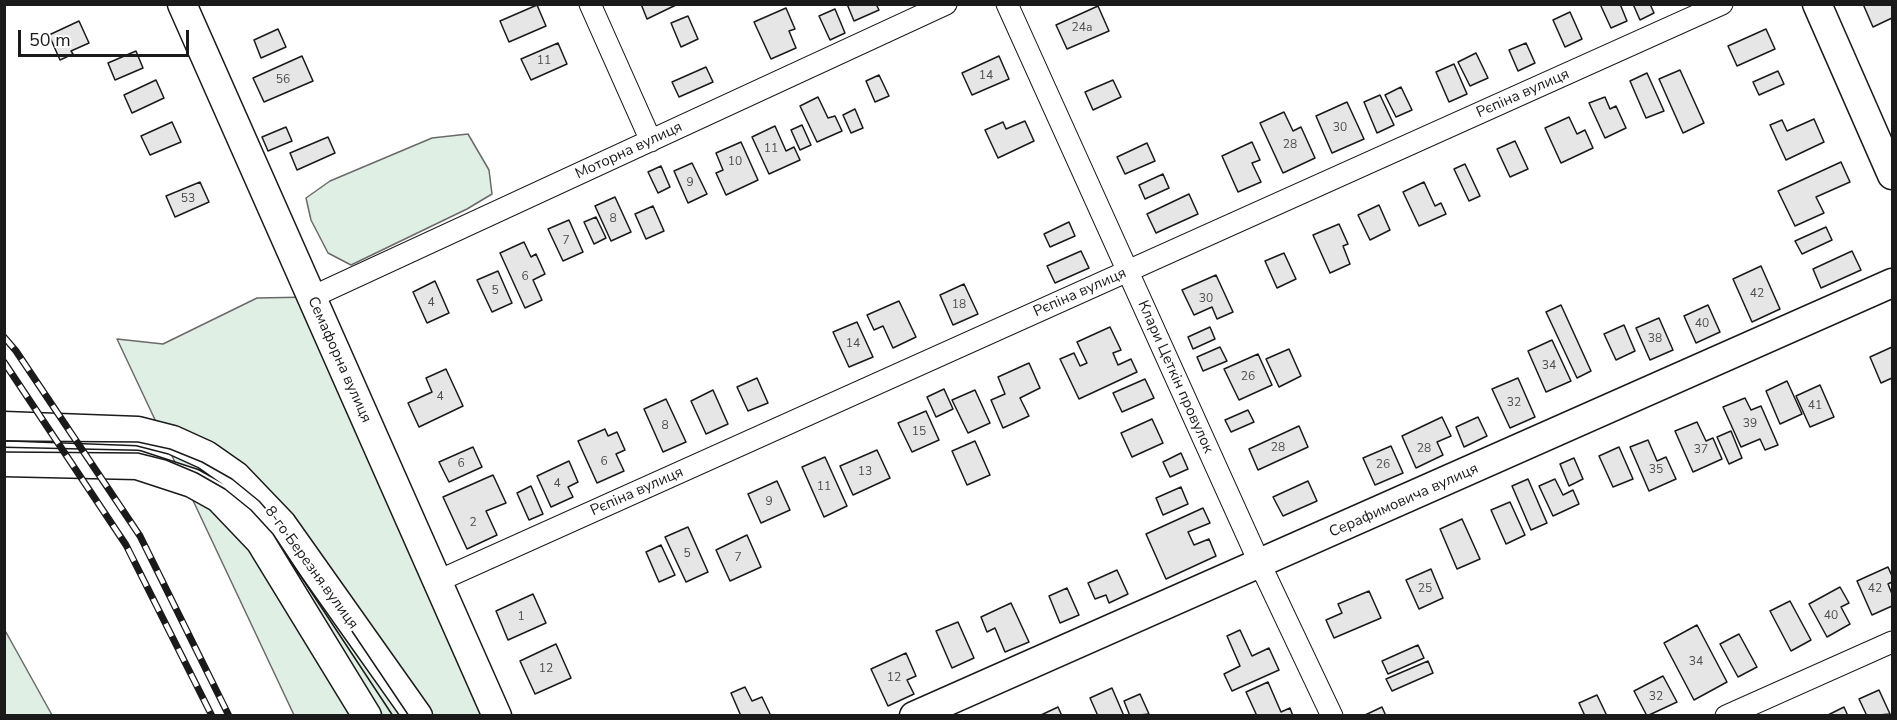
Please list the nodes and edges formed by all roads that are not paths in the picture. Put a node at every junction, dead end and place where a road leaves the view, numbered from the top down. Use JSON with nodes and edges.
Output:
{"nodes":[{"id":1,"x":182,"y":4,"type":"edge"},
{"id":2,"x":590,"y":4,"type":"edge"},
{"id":3,"x":946,"y":4,"type":"edge"},
{"id":4,"x":1007,"y":4,"type":"edge"},
{"id":5,"x":1722,"y":4,"type":"edge"},
{"id":6,"x":1817,"y":4,"type":"edge"},
{"id":7,"x":651,"y":141,"type":"junction"},
{"id":8,"x":1893,"y":175,"type":"edge"},
{"id":9,"x":1128,"y":272,"type":"junction"},
{"id":10,"x":1893,"y":283,"type":"edge"},
{"id":11,"x":312,"y":297,"type":"junction"},
{"id":12,"x":4,"y":426,"type":"edge"},
{"id":13,"x":4,"y":462,"type":"edge"},
{"id":14,"x":1260,"y":564,"type":"junction"},
{"id":15,"x":438,"y":581,"type":"junction"},
{"id":16,"x":1893,"y":642,"type":"edge"},
{"id":17,"x":367,"y":716,"type":"edge"},
{"id":18,"x":418,"y":716,"type":"edge"},
{"id":19,"x":497,"y":716,"type":"edge"},
{"id":20,"x":914,"y":716,"type":"edge"},
{"id":21,"x":1332,"y":716,"type":"edge"},
{"id":22,"x":1726,"y":716,"type":"edge"}],
"edges":[{"from":1,"to":11,"type":"street","name":"Семафорна вулиця"},
{"from":2,"to":7,"type":"street"},
{"from":3,"to":7,"type":"street","name":"Моторна вулиця"},
{"from":4,"to":9,"type":"street","name":"Клари Цеткін провулок"},
{"from":5,"to":9,"type":"street","name":"Рєпіна вулиця"},
{"from":6,"to":8,"type":"street"},
{"from":7,"to":11,"type":"street","name":"Моторна вулиця"},
{"from":9,"to":14,"type":"street","name":"Клари Цеткін провулок"},
{"from":9,"to":15,"type":"street","name":"Рєпіна вулиця"},
{"from":10,"to":14,"type":"street","name":"Серафимовича вулиця"},
{"from":11,"to":15,"type":"street","name":"Семафорна вулиця"},
{"from":12,"to":18,"type":"street","name":"8-го Березня вулиця"},
{"from":13,"to":17,"type":"street","name":"8-го Березня вулиця"},
{"from":14,"to":20,"type":"street","name":"Серафимовича вулиця"},
{"from":14,"to":21,"type":"street","name":"Клари Цеткін провулок"},
{"from":15,"to":19,"type":"street","name":"Семафорна вулиця"},
{"from":16,"to":22,"type":"street"}]}
